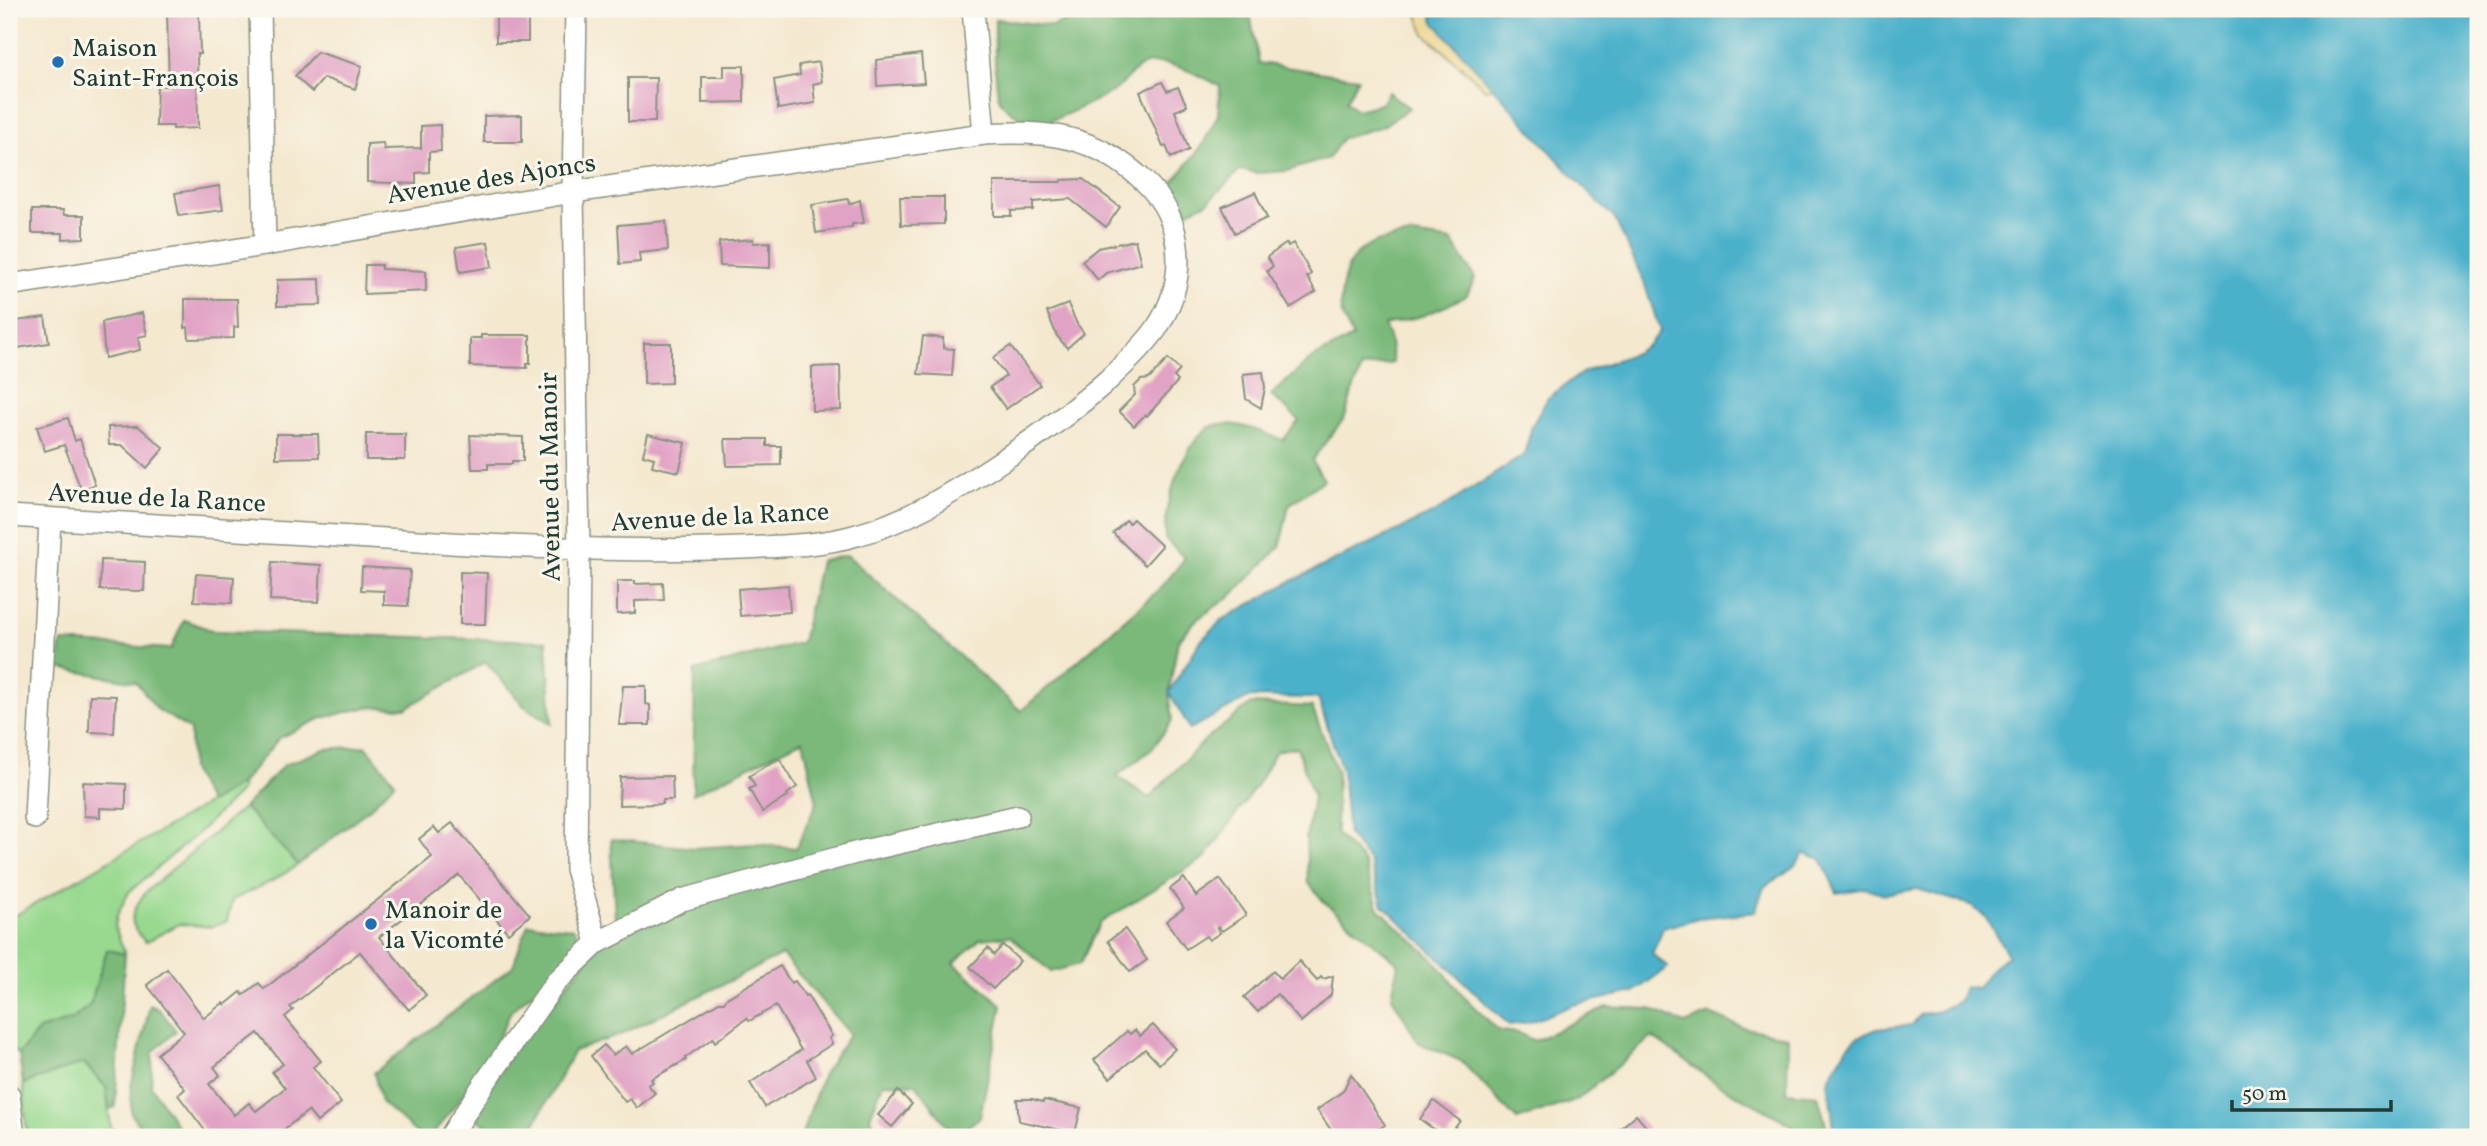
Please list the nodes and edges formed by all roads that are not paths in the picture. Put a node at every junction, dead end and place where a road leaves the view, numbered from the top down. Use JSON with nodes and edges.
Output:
{"nodes":[{"id":1,"x":260,"y":9,"type":"edge"},
{"id":2,"x":576,"y":9,"type":"edge"},
{"id":3,"x":973,"y":9,"type":"edge"},
{"id":4,"x":984,"y":134,"type":"junction"},
{"id":5,"x":573,"y":192,"type":"junction"},
{"id":6,"x":265,"y":245,"type":"junction"},
{"id":7,"x":9,"y":285,"type":"edge"},
{"id":8,"x":9,"y":516,"type":"edge"},
{"id":9,"x":50,"y":519,"type":"junction"},
{"id":10,"x":579,"y":551,"type":"junction"},
{"id":11,"x":1018,"y":816,"type":"dead end"},
{"id":12,"x":35,"y":818,"type":"dead end"},
{"id":13,"x":597,"y":943,"type":"junction"},
{"id":14,"x":9,"y":1094,"type":"edge"},
{"id":15,"x":14,"y":1137,"type":"edge"},
{"id":16,"x":450,"y":1137,"type":"edge"}],
"edges":[{"from":1,"to":6,"type":"street"},
{"from":2,"to":5,"type":"street","name":"Avenue du Manoir"},
{"from":3,"to":4,"type":"street"},
{"from":4,"to":5,"type":"street","name":"Avenue des Ajoncs"},
{"from":4,"to":10,"type":"street","name":"Avenue de la Rance"},
{"from":5,"to":6,"type":"street","name":"Avenue des Ajoncs"},
{"from":5,"to":10,"type":"street","name":"Avenue du Manoir"},
{"from":6,"to":7,"type":"street","name":"Avenue des Ajoncs"},
{"from":8,"to":9,"type":"street","name":"Avenue de la Rance"},
{"from":9,"to":10,"type":"street","name":"Avenue de la Rance"},
{"from":9,"to":12,"type":"street"},
{"from":10,"to":13,"type":"street","name":"Avenue du Manoir"},
{"from":11,"to":13,"type":"street"},
{"from":13,"to":16,"type":"street"},
{"from":14,"to":15,"type":"street"}]}
